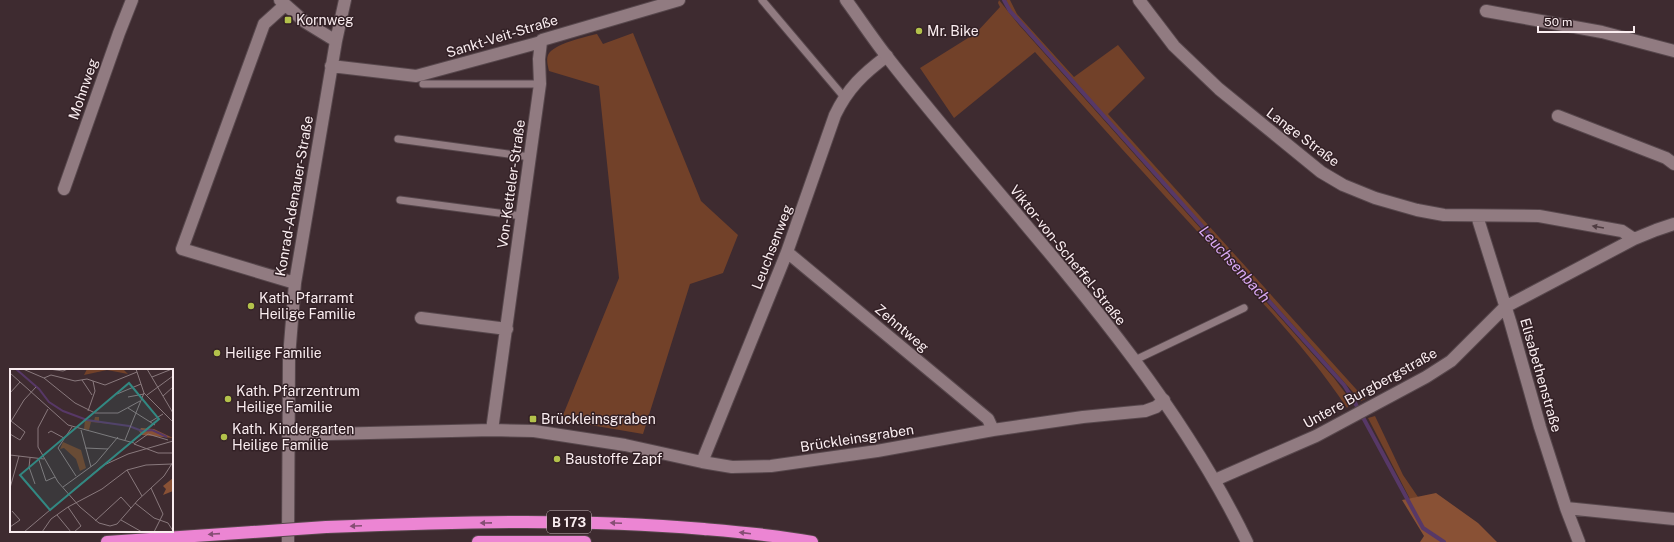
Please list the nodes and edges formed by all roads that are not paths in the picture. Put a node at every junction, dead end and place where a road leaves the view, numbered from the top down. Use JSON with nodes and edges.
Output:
{"nodes":[{"id":1,"x":132,"y":0,"type":"edge"},
{"id":2,"x":345,"y":0,"type":"edge"},
{"id":3,"x":679,"y":0,"type":"edge"},
{"id":4,"x":762,"y":0,"type":"edge"},
{"id":5,"x":846,"y":0,"type":"edge"},
{"id":6,"x":1139,"y":0,"type":"edge"},
{"id":7,"x":283,"y":2,"type":"edge"},
{"id":8,"x":1486,"y":10,"type":"dead end"},
{"id":9,"x":336,"y":41,"type":"junction"},
{"id":10,"x":541,"y":42,"type":"junction"},
{"id":11,"x":1674,"y":51,"type":"edge"},
{"id":12,"x":887,"y":56,"type":"junction"},
{"id":13,"x":331,"y":66,"type":"junction"},
{"id":14,"x":424,"y":84,"type":"dead end"},
{"id":15,"x":540,"y":84,"type":"junction"},
{"id":16,"x":844,"y":97,"type":"junction"},
{"id":17,"x":1558,"y":116,"type":"dead end"},
{"id":18,"x":398,"y":139,"type":"dead end"},
{"id":19,"x":530,"y":157,"type":"junction"},
{"id":20,"x":1674,"y":164,"type":"edge"},
{"id":21,"x":64,"y":189,"type":"dead end"},
{"id":22,"x":400,"y":200,"type":"dead end"},
{"id":23,"x":522,"y":216,"type":"junction"},
{"id":24,"x":1477,"y":216,"type":"junction"},
{"id":25,"x":1674,"y":224,"type":"edge"},
{"id":26,"x":1634,"y":239,"type":"junction"},
{"id":27,"x":787,"y":252,"type":"junction"},
{"id":28,"x":295,"y":284,"type":"junction"},
{"id":29,"x":1505,"y":307,"type":"junction"},
{"id":30,"x":1244,"y":308,"type":"dead end"},
{"id":31,"x":421,"y":318,"type":"dead end"},
{"id":32,"x":507,"y":329,"type":"junction"},
{"id":33,"x":1133,"y":361,"type":"junction"},
{"id":34,"x":1164,"y":400,"type":"junction"},
{"id":35,"x":492,"y":430,"type":"junction"},
{"id":36,"x":993,"y":430,"type":"junction"},
{"id":37,"x":288,"y":435,"type":"junction"},
{"id":38,"x":702,"y":462,"type":"junction"},
{"id":39,"x":1215,"y":480,"type":"junction"},
{"id":40,"x":1566,"y":508,"type":"junction"},
{"id":41,"x":1674,"y":519,"type":"edge"},
{"id":42,"x":106,"y":542,"type":"edge"},
{"id":43,"x":288,"y":542,"type":"edge"},
{"id":44,"x":478,"y":542,"type":"edge"},
{"id":45,"x":585,"y":542,"type":"edge"},
{"id":46,"x":812,"y":542,"type":"edge"},
{"id":47,"x":1247,"y":542,"type":"edge"},
{"id":48,"x":1579,"y":542,"type":"edge"}],
"edges":[{"from":1,"to":21,"type":"street","name":"Mohnweg"},
{"from":2,"to":9,"type":"street","name":"Konrad-Adenauer-Straße"},
{"from":3,"to":10,"type":"street","name":"Sankt-Veit-Straße"},
{"from":4,"to":16,"type":"lane"},
{"from":5,"to":12,"type":"street","name":"Viktor-von-Scheffel-Straße"},
{"from":6,"to":24,"type":"street","name":"Lange Straße"},
{"from":7,"to":9,"type":"street"},
{"from":7,"to":28,"type":"street"},
{"from":8,"to":11,"type":"street"},
{"from":9,"to":13,"type":"street","name":"Konrad-Adenauer-Straße"},
{"from":10,"to":13,"type":"street","name":"Sankt-Veit-Straße"},
{"from":10,"to":15,"type":"street","name":"Von-Ketteler-Straße"},
{"from":12,"to":16,"type":"street","name":"Leuchsenweg"},
{"from":12,"to":33,"type":"street","name":"Viktor-von-Scheffel-Straße"},
{"from":13,"to":28,"type":"street","name":"Konrad-Adenauer-Straße"},
{"from":14,"to":15,"type":"lane"},
{"from":15,"to":19,"type":"street","name":"Von-Ketteler-Straße"},
{"from":16,"to":27,"type":"street","name":"Leuchsenweg"},
{"from":17,"to":20,"type":"street"},
{"from":18,"to":19,"type":"lane"},
{"from":19,"to":23,"type":"street","name":"Von-Ketteler-Straße"},
{"from":22,"to":23,"type":"lane"},
{"from":23,"to":32,"type":"street","name":"Von-Ketteler-Straße"},
{"from":26,"to":24,"type":"street","name":"Lange Straße","one_way":true},
{"from":24,"to":29,"type":"street","name":"Elisabethenstraße"},
{"from":25,"to":26,"type":"street","name":"Untere Burgbergstraße"},
{"from":26,"to":29,"type":"street","name":"Untere Burgbergstraße"},
{"from":27,"to":36,"type":"street","name":"Zehntweg"},
{"from":27,"to":38,"type":"street","name":"Leuchsenweg"},
{"from":28,"to":37,"type":"street","name":"Konrad-Adenauer-Straße"},
{"from":29,"to":39,"type":"street","name":"Untere Burgbergstraße"},
{"from":29,"to":40,"type":"street","name":"Elisabethenstraße"},
{"from":30,"to":33,"type":"lane"},
{"from":31,"to":32,"type":"street"},
{"from":32,"to":35,"type":"street","name":"Von-Ketteler-Straße"},
{"from":33,"to":34,"type":"street","name":"Viktor-von-Scheffel-Straße"},
{"from":34,"to":36,"type":"street","name":"Brückleinsgraben"},
{"from":34,"to":39,"type":"street","name":"Viktor-von-Scheffel-Straße"},
{"from":35,"to":37,"type":"street","name":"Brückleinsgraben"},
{"from":35,"to":38,"type":"street","name":"Brückleinsgraben"},
{"from":36,"to":38,"type":"street","name":"Brückleinsgraben"},
{"from":37,"to":43,"type":"street","name":"Konrad-Adenauer-Straße"},
{"from":39,"to":47,"type":"street","name":"Viktor-von-Scheffel-Straße"},
{"from":40,"to":41,"type":"street"},
{"from":40,"to":48,"type":"street","name":"Elisabethenstraße"},
{"from":46,"to":42,"type":"highway","number":"B 173","one_way":true,"bridge":true},
{"from":44,"to":45,"type":"highway","number":"B 173"}]}
